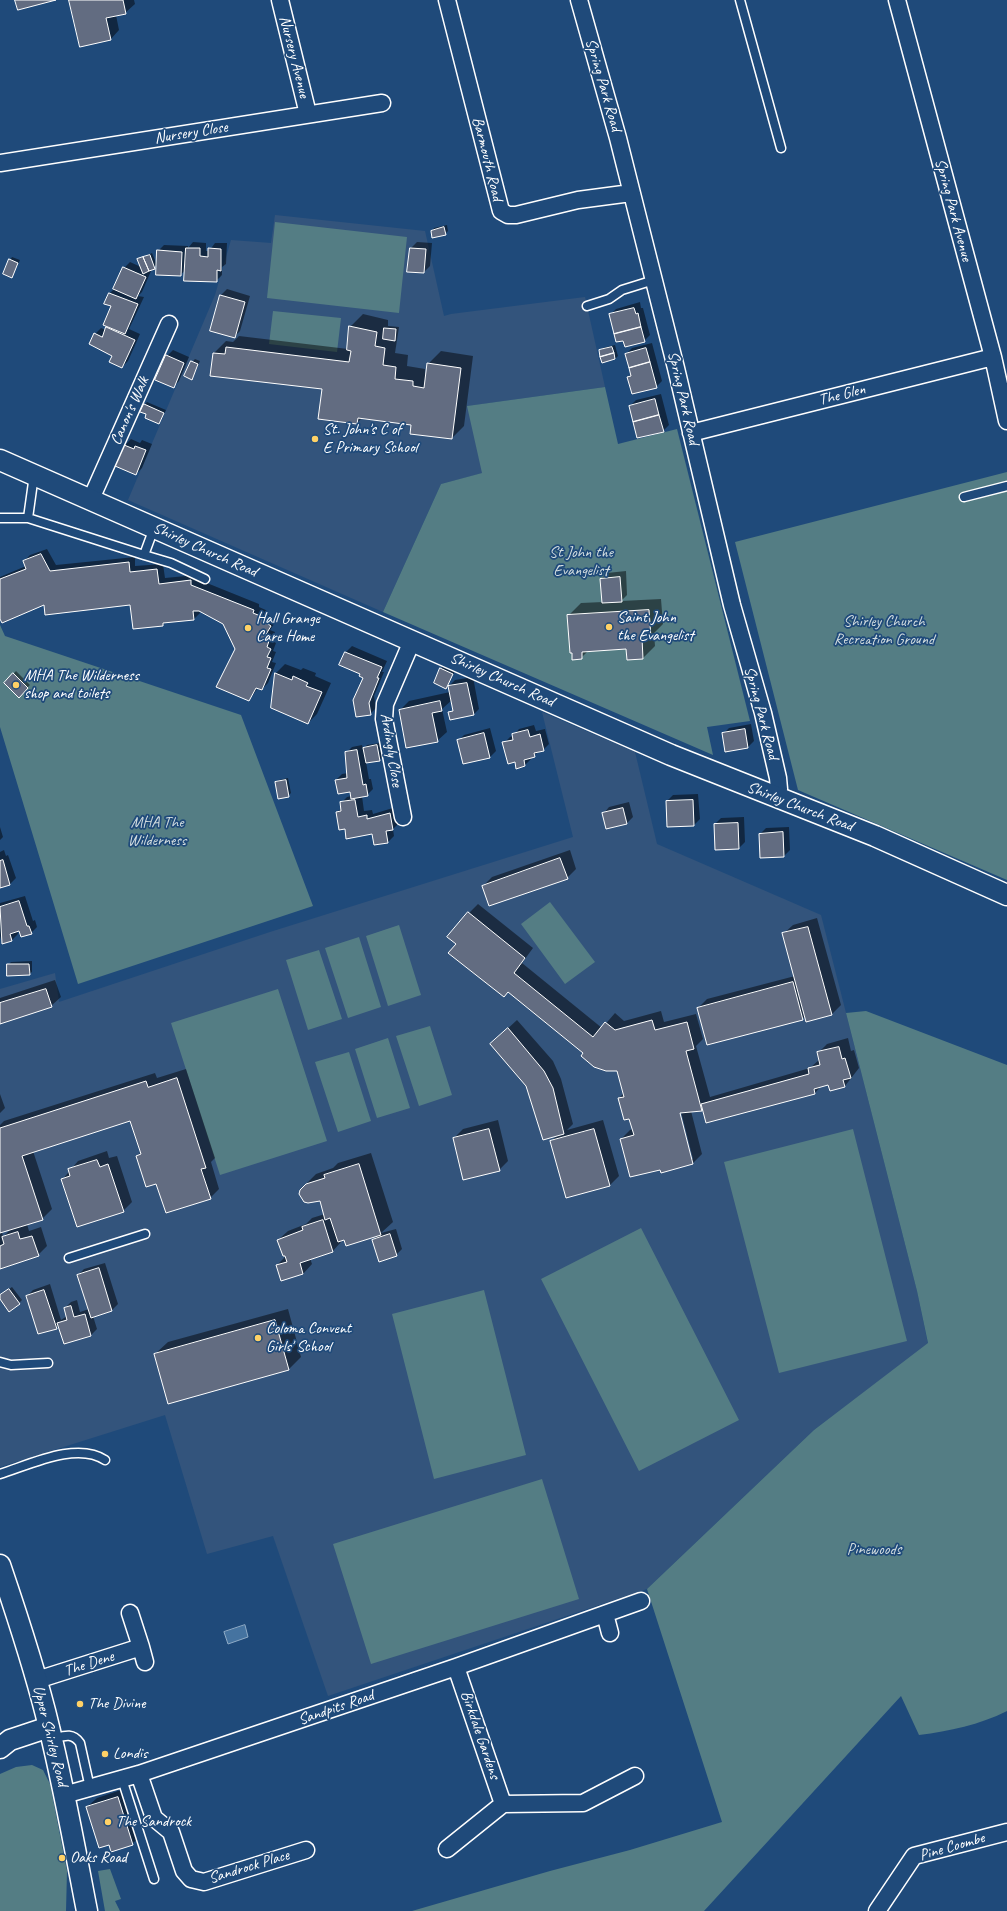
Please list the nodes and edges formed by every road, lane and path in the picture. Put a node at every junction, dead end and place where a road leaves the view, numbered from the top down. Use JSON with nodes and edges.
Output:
{"nodes":[{"id":1,"x":280,"y":0,"type":"edge"},
{"id":2,"x":447,"y":0,"type":"edge"},
{"id":3,"x":579,"y":0,"type":"edge"},
{"id":4,"x":740,"y":0,"type":"edge"},
{"id":5,"x":897,"y":0,"type":"edge"},
{"id":6,"x":382,"y":103,"type":"dead end"},
{"id":7,"x":308,"y":114,"type":"junction"},
{"id":8,"x":781,"y":148,"type":"dead end"},
{"id":9,"x":0,"y":163,"type":"edge"},
{"id":10,"x":631,"y":193,"type":"junction"},
{"id":11,"x":654,"y":280,"type":"junction"},
{"id":12,"x":588,"y":306,"type":"dead end"},
{"id":13,"x":168,"y":324,"type":"dead end"},
{"id":14,"x":993,"y":357,"type":"junction"},
{"id":15,"x":1007,"y":421,"type":"edge"},
{"id":16,"x":691,"y":433,"type":"junction"},
{"id":17,"x":0,"y":460,"type":"edge"},
{"id":18,"x":34,"y":476,"type":"junction"},
{"id":19,"x":1007,"y":486,"type":"edge"},
{"id":20,"x":964,"y":497,"type":"dead end"},
{"id":21,"x":91,"y":499,"type":"junction"},
{"id":22,"x":0,"y":518,"type":"edge"},
{"id":23,"x":28,"y":518,"type":"junction"},
{"id":24,"x":154,"y":528,"type":"junction"},
{"id":25,"x":144,"y":555,"type":"junction"},
{"id":26,"x":205,"y":579,"type":"dead end"},
{"id":27,"x":412,"y":641,"type":"junction"},
{"id":28,"x":777,"y":798,"type":"junction"},
{"id":29,"x":403,"y":817,"type":"dead end"},
{"id":30,"x":1007,"y":894,"type":"edge"},
{"id":31,"x":145,"y":1234,"type":"dead end"},
{"id":32,"x":69,"y":1258,"type":"dead end"},
{"id":33,"x":0,"y":1362,"type":"edge"},
{"id":34,"x":48,"y":1363,"type":"dead end"},
{"id":35,"x":105,"y":1460,"type":"dead end"},
{"id":36,"x":0,"y":1474,"type":"edge"},
{"id":37,"x":0,"y":1565,"type":"edge"},
{"id":38,"x":641,"y":1601,"type":"dead end"},
{"id":39,"x":130,"y":1613,"type":"dead end"},
{"id":40,"x":605,"y":1614,"type":"junction"},
{"id":41,"x":610,"y":1633,"type":"dead end"},
{"id":42,"x":141,"y":1647,"type":"junction"},
{"id":43,"x":145,"y":1662,"type":"dead end"},
{"id":44,"x":456,"y":1667,"type":"junction"},
{"id":45,"x":37,"y":1680,"type":"junction"},
{"id":46,"x":50,"y":1733,"type":"junction"},
{"id":47,"x":0,"y":1748,"type":"edge"},
{"id":48,"x":139,"y":1774,"type":"junction"},
{"id":49,"x":635,"y":1776,"type":"dead end"},
{"id":50,"x":122,"y":1779,"type":"junction"},
{"id":51,"x":90,"y":1788,"type":"junction"},
{"id":52,"x":64,"y":1795,"type":"junction"},
{"id":53,"x":503,"y":1804,"type":"junction"},
{"id":54,"x":1007,"y":1832,"type":"edge"},
{"id":55,"x":447,"y":1849,"type":"dead end"},
{"id":56,"x":306,"y":1850,"type":"dead end"},
{"id":57,"x":154,"y":1879,"type":"dead end"},
{"id":58,"x":86,"y":1911,"type":"edge"},
{"id":59,"x":877,"y":1911,"type":"edge"}],
"edges":[{"from":1,"to":7,"type":"street","name":"Nursery Avenue"},
{"from":2,"to":10,"type":"street","name":"Barmouth Road"},
{"from":3,"to":10,"type":"street","name":"Spring Park Road"},
{"from":4,"to":8,"type":"lane"},
{"from":5,"to":14,"type":"street","name":"Spring Park Avenue"},
{"from":6,"to":7,"type":"street","name":"Nursery Close"},
{"from":7,"to":9,"type":"street","name":"Nursery Close"},
{"from":10,"to":11,"type":"street","name":"Spring Park Road"},
{"from":11,"to":12,"type":"lane"},
{"from":11,"to":16,"type":"street","name":"Spring Park Road"},
{"from":13,"to":21,"type":"street","name":"Canon's Walk"},
{"from":14,"to":15,"type":"street","name":"Spring Park Avenue"},
{"from":14,"to":16,"type":"street","name":"The Glen"},
{"from":16,"to":28,"type":"street","name":"Spring Park Road"},
{"from":17,"to":18,"type":"street","name":"Shirley Church Road"},
{"from":18,"to":21,"type":"street","name":"Shirley Church Road"},
{"from":18,"to":23,"type":"lane"},
{"from":19,"to":20,"type":"lane"},
{"from":21,"to":24,"type":"street","name":"Shirley Church Road"},
{"from":22,"to":23,"type":"lane"},
{"from":23,"to":25,"type":"lane"},
{"from":24,"to":25,"type":"lane"},
{"from":24,"to":27,"type":"street","name":"Shirley Church Road"},
{"from":25,"to":26,"type":"lane"},
{"from":27,"to":28,"type":"street","name":"Shirley Church Road"},
{"from":27,"to":29,"type":"street","name":"Ardingly Close"},
{"from":28,"to":30,"type":"street","name":"Shirley Church Road"},
{"from":31,"to":32,"type":"lane"},
{"from":33,"to":34,"type":"lane"},
{"from":35,"to":36,"type":"lane"},
{"from":37,"to":45,"type":"street","name":"Upper Shirley Road"},
{"from":38,"to":40,"type":"street","name":"Sandpits Road"},
{"from":39,"to":42,"type":"street"},
{"from":40,"to":41,"type":"street"},
{"from":40,"to":44,"type":"street","name":"Sandpits Road"},
{"from":42,"to":43,"type":"street"},
{"from":42,"to":45,"type":"street","name":"The Dene"},
{"from":44,"to":48,"type":"street","name":"Sandpits Road"},
{"from":44,"to":53,"type":"street","name":"Birkdale Gardens"},
{"from":45,"to":46,"type":"street","name":"Upper Shirley Road"},
{"from":46,"to":47,"type":"street"},
{"from":46,"to":51,"type":"lane"},
{"from":46,"to":52,"type":"street","name":"Upper Shirley Road"},
{"from":48,"to":50,"type":"street","name":"Sandpits Road"},
{"from":48,"to":56,"type":"street","name":"Sandrock Place"},
{"from":49,"to":53,"type":"street"},
{"from":50,"to":51,"type":"street","name":"Sandpits Road"},
{"from":50,"to":57,"type":"lane"},
{"from":51,"to":52,"type":"street","name":"Sandpits Road"},
{"from":52,"to":58,"type":"street","name":"Upper Shirley Road"},
{"from":53,"to":55,"type":"street"},
{"from":54,"to":59,"type":"street","name":"Pine Coombe"}]}
